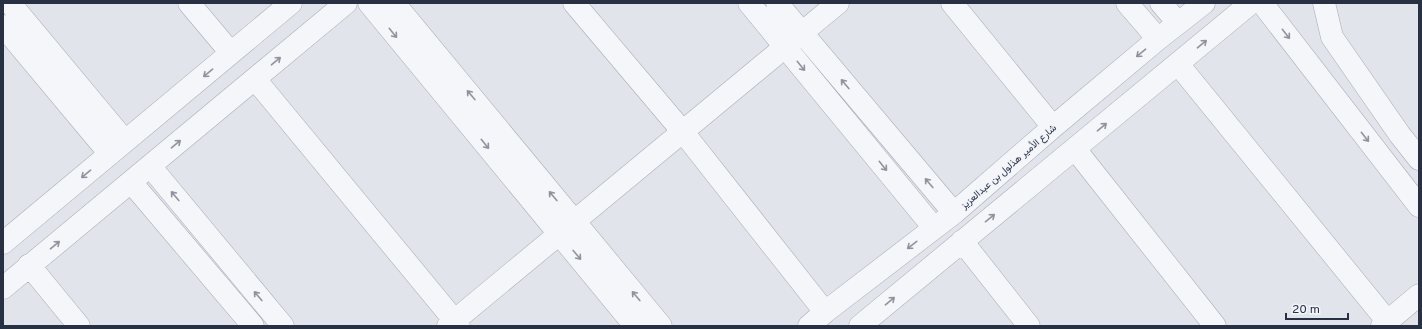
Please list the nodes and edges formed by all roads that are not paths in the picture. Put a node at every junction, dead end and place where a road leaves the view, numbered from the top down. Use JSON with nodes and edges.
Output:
{"nodes":[{"id":1,"x":10,"y":3,"type":"edge"},
{"id":2,"x":189,"y":3,"type":"edge"},
{"id":3,"x":292,"y":3,"type":"edge"},
{"id":4,"x":346,"y":3,"type":"edge"},
{"id":5,"x":369,"y":3,"type":"edge"},
{"id":6,"x":394,"y":3,"type":"edge"},
{"id":7,"x":574,"y":3,"type":"edge"},
{"id":8,"x":749,"y":3,"type":"edge"},
{"id":9,"x":777,"y":3,"type":"edge"},
{"id":10,"x":838,"y":3,"type":"edge"},
{"id":11,"x":952,"y":3,"type":"edge"},
{"id":12,"x":1127,"y":3,"type":"edge"},
{"id":13,"x":1161,"y":3,"type":"edge"},
{"id":14,"x":1204,"y":3,"type":"edge"},
{"id":15,"x":1251,"y":3,"type":"edge"},
{"id":16,"x":1262,"y":3,"type":"edge"},
{"id":17,"x":1324,"y":3,"type":"edge"},
{"id":18,"x":1178,"y":23,"type":"junction"},
{"id":19,"x":3,"y":26,"type":"edge"},
{"id":20,"x":802,"y":33,"type":"junction"},
{"id":21,"x":1158,"y":39,"type":"junction"},
{"id":22,"x":785,"y":47,"type":"junction"},
{"id":23,"x":231,"y":53,"type":"junction"},
{"id":24,"x":1178,"y":64,"type":"junction"},
{"id":25,"x":255,"y":78,"type":"junction"},
{"id":26,"x":1053,"y":127,"type":"junction"},
{"id":27,"x":683,"y":132,"type":"junction"},
{"id":28,"x":118,"y":148,"type":"junction"},
{"id":29,"x":1075,"y":149,"type":"junction"},
{"id":30,"x":1419,"y":159,"type":"edge"},
{"id":31,"x":150,"y":166,"type":"junction"},
{"id":32,"x":131,"y":182,"type":"junction"},
{"id":33,"x":1419,"y":206,"type":"edge"},
{"id":34,"x":954,"y":213,"type":"junction"},
{"id":35,"x":567,"y":228,"type":"junction"},
{"id":36,"x":934,"y":228,"type":"junction"},
{"id":37,"x":962,"y":241,"type":"junction"},
{"id":38,"x":3,"y":242,"type":"edge"},
{"id":39,"x":30,"y":266,"type":"junction"},
{"id":40,"x":3,"y":288,"type":"edge"},
{"id":41,"x":1419,"y":295,"type":"edge"},
{"id":42,"x":825,"y":312,"type":"junction"},
{"id":43,"x":454,"y":324,"type":"edge"},
{"id":44,"x":1385,"y":324,"type":"edge"},
{"id":45,"x":79,"y":326,"type":"edge"},
{"id":46,"x":252,"y":326,"type":"edge"},
{"id":47,"x":283,"y":326,"type":"edge"},
{"id":48,"x":635,"y":326,"type":"edge"},
{"id":49,"x":661,"y":326,"type":"edge"},
{"id":50,"x":808,"y":326,"type":"edge"},
{"id":51,"x":860,"y":326,"type":"edge"},
{"id":52,"x":1029,"y":326,"type":"edge"},
{"id":53,"x":1215,"y":326,"type":"edge"}],
"edges":[{"from":1,"to":28,"type":"street"},
{"from":2,"to":23,"type":"street"},
{"from":3,"to":23,"type":"street"},
{"from":25,"to":4,"type":"street","one_way":true},
{"from":5,"to":35,"type":"street","one_way":true},
{"from":35,"to":6,"type":"street","one_way":true},
{"from":7,"to":27,"type":"street"},
{"from":8,"to":22,"type":"street"},
{"from":9,"to":20,"type":"street"},
{"from":10,"to":20,"type":"street"},
{"from":11,"to":26,"type":"street"},
{"from":12,"to":21,"type":"street"},
{"from":13,"to":18,"type":"street"},
{"from":14,"to":18,"type":"street","name":"شارع الأمير هذلول بن عبدالعزيز"},
{"from":24,"to":15,"type":"street","one_way":true},
{"from":16,"to":33,"type":"street","one_way":true},
{"from":17,"to":30,"type":"street"},
{"from":18,"to":21,"type":"street","name":"شارع الأمير هذلول بن عبدالعزيز"},
{"from":19,"to":28,"type":"street"},
{"from":20,"to":22,"type":"street"},
{"from":34,"to":20,"type":"street","one_way":true},
{"from":21,"to":26,"type":"street","name":"شارع الأمير هذلول بن عبدالعزيز","one_way":true},
{"from":22,"to":27,"type":"street"},
{"from":22,"to":36,"type":"street","one_way":true},
{"from":23,"to":28,"type":"street","one_way":true},
{"from":29,"to":24,"type":"street","one_way":true},
{"from":24,"to":44,"type":"street"},
{"from":31,"to":25,"type":"street","one_way":true},
{"from":25,"to":43,"type":"street"},
{"from":26,"to":34,"type":"street","name":"شارع الأمير هذلول بن عبدالعزيز"},
{"from":27,"to":35,"type":"street"},
{"from":27,"to":42,"type":"street"},
{"from":28,"to":38,"type":"street","one_way":true},
{"from":37,"to":29,"type":"street","one_way":true},
{"from":29,"to":53,"type":"street"},
{"from":31,"to":32,"type":"street"},
{"from":47,"to":31,"type":"street","one_way":true},
{"from":39,"to":32,"type":"street","one_way":true},
{"from":32,"to":46,"type":"street"},
{"from":34,"to":36,"type":"street","name":"شارع الأمير هذلول بن عبدالعزيز"},
{"from":35,"to":43,"type":"street"},
{"from":35,"to":48,"type":"street","one_way":true},
{"from":49,"to":35,"type":"street","one_way":true},
{"from":36,"to":42,"type":"street","name":"شارع الأمير هذلول بن عبدالعزيز","one_way":true},
{"from":51,"to":37,"type":"street","one_way":true},
{"from":37,"to":52,"type":"street"},
{"from":39,"to":40,"type":"street"},
{"from":39,"to":45,"type":"street"},
{"from":41,"to":44,"type":"street"},
{"from":42,"to":50,"type":"street","name":"شارع الأمير هذلول بن عبدالعزيز"}]}
